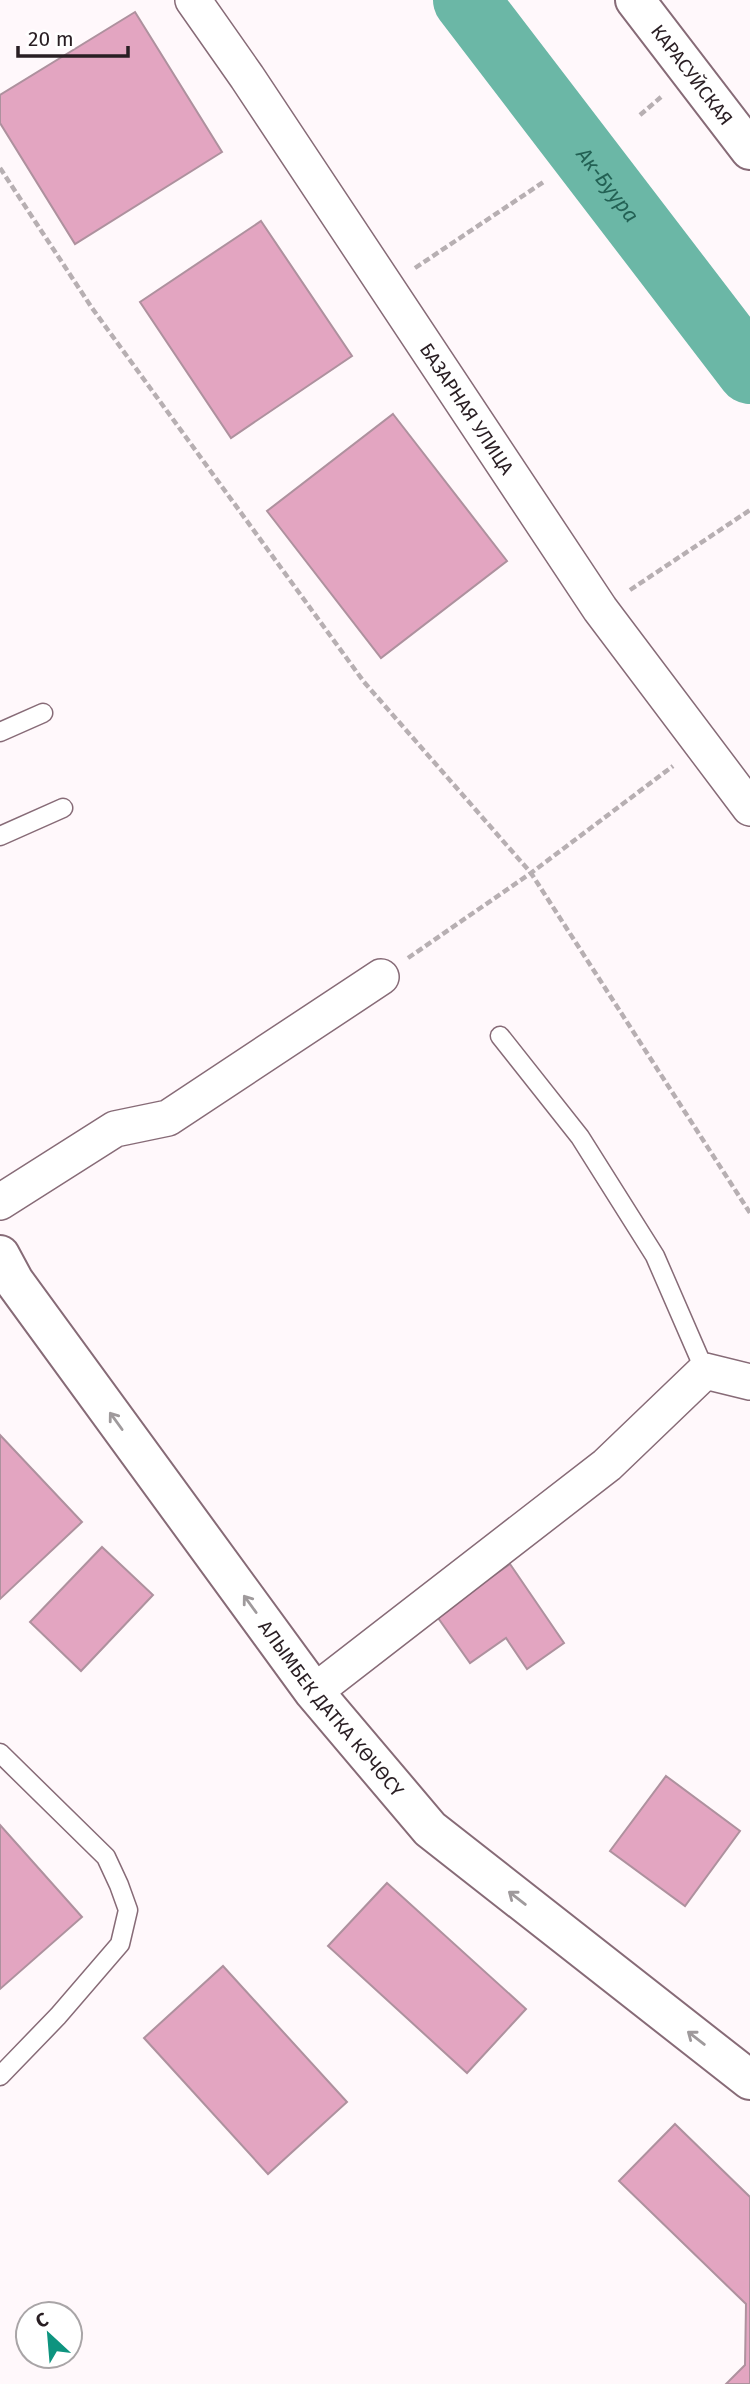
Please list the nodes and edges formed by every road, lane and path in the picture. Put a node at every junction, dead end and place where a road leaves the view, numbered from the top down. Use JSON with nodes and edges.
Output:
{"nodes":[{"id":1,"x":193,"y":0,"type":"edge"},
{"id":2,"x":635,"y":0,"type":"edge"},
{"id":3,"x":750,"y":150,"type":"edge"},
{"id":4,"x":0,"y":168,"type":"edge"},
{"id":5,"x":545,"y":181,"type":"dead end"},
{"id":6,"x":387,"y":287,"type":"junction"},
{"id":7,"x":750,"y":510,"type":"edge"},
{"id":8,"x":600,"y":609,"type":"junction"},
{"id":9,"x":43,"y":713,"type":"dead end"},
{"id":10,"x":0,"y":732,"type":"edge"},
{"id":11,"x":702,"y":744,"type":"junction"},
{"id":12,"x":63,"y":807,"type":"dead end"},
{"id":13,"x":750,"y":808,"type":"edge"},
{"id":14,"x":0,"y":836,"type":"edge"},
{"id":15,"x":531,"y":873,"type":"junction"},
{"id":16,"x":381,"y":977,"type":"joint"},
{"id":17,"x":500,"y":1036,"type":"dead end"},
{"id":18,"x":0,"y":1202,"type":"edge"},
{"id":19,"x":750,"y":1213,"type":"edge"},
{"id":20,"x":5,"y":1276,"type":"edge"},
{"id":21,"x":705,"y":1371,"type":"junction"},
{"id":22,"x":750,"y":1382,"type":"edge"},
{"id":23,"x":314,"y":1692,"type":"junction"},
{"id":24,"x":0,"y":1753,"type":"edge"},
{"id":25,"x":0,"y":2076,"type":"edge"},
{"id":26,"x":750,"y":2080,"type":"edge"}],
"edges":[{"from":1,"to":6,"type":"street","name":"БАЗАРНАЯ УЛИЦА"},
{"from":2,"to":3,"type":"main road","name":"КАРАСУЙСКАЯ"},
{"from":4,"to":15,"type":"path"},
{"from":5,"to":6,"type":"path"},
{"from":6,"to":8,"type":"street","name":"БАЗАРНАЯ УЛИЦА"},
{"from":7,"to":8,"type":"path"},
{"from":8,"to":11,"type":"street","name":"БАЗАРНАЯ УЛИЦА"},
{"from":9,"to":10,"type":"lane"},
{"from":11,"to":13,"type":"street","name":"БАЗАРНАЯ УЛИЦА"},
{"from":11,"to":15,"type":"path"},
{"from":12,"to":14,"type":"lane"},
{"from":15,"to":16,"type":"path"},
{"from":15,"to":19,"type":"path"},
{"from":16,"to":18,"type":"street"},
{"from":17,"to":21,"type":"lane"},
{"from":23,"to":20,"type":"main road","name":"АЛЫМБЕК ДАТКА КӨЧӨСҮ","one_way":true},
{"from":21,"to":22,"type":"street"},
{"from":21,"to":23,"type":"street"},
{"from":26,"to":23,"type":"main road","name":"АЛЫМБЕК ДАТКА КӨЧӨСҮ","one_way":true},
{"from":24,"to":25,"type":"lane"}]}
